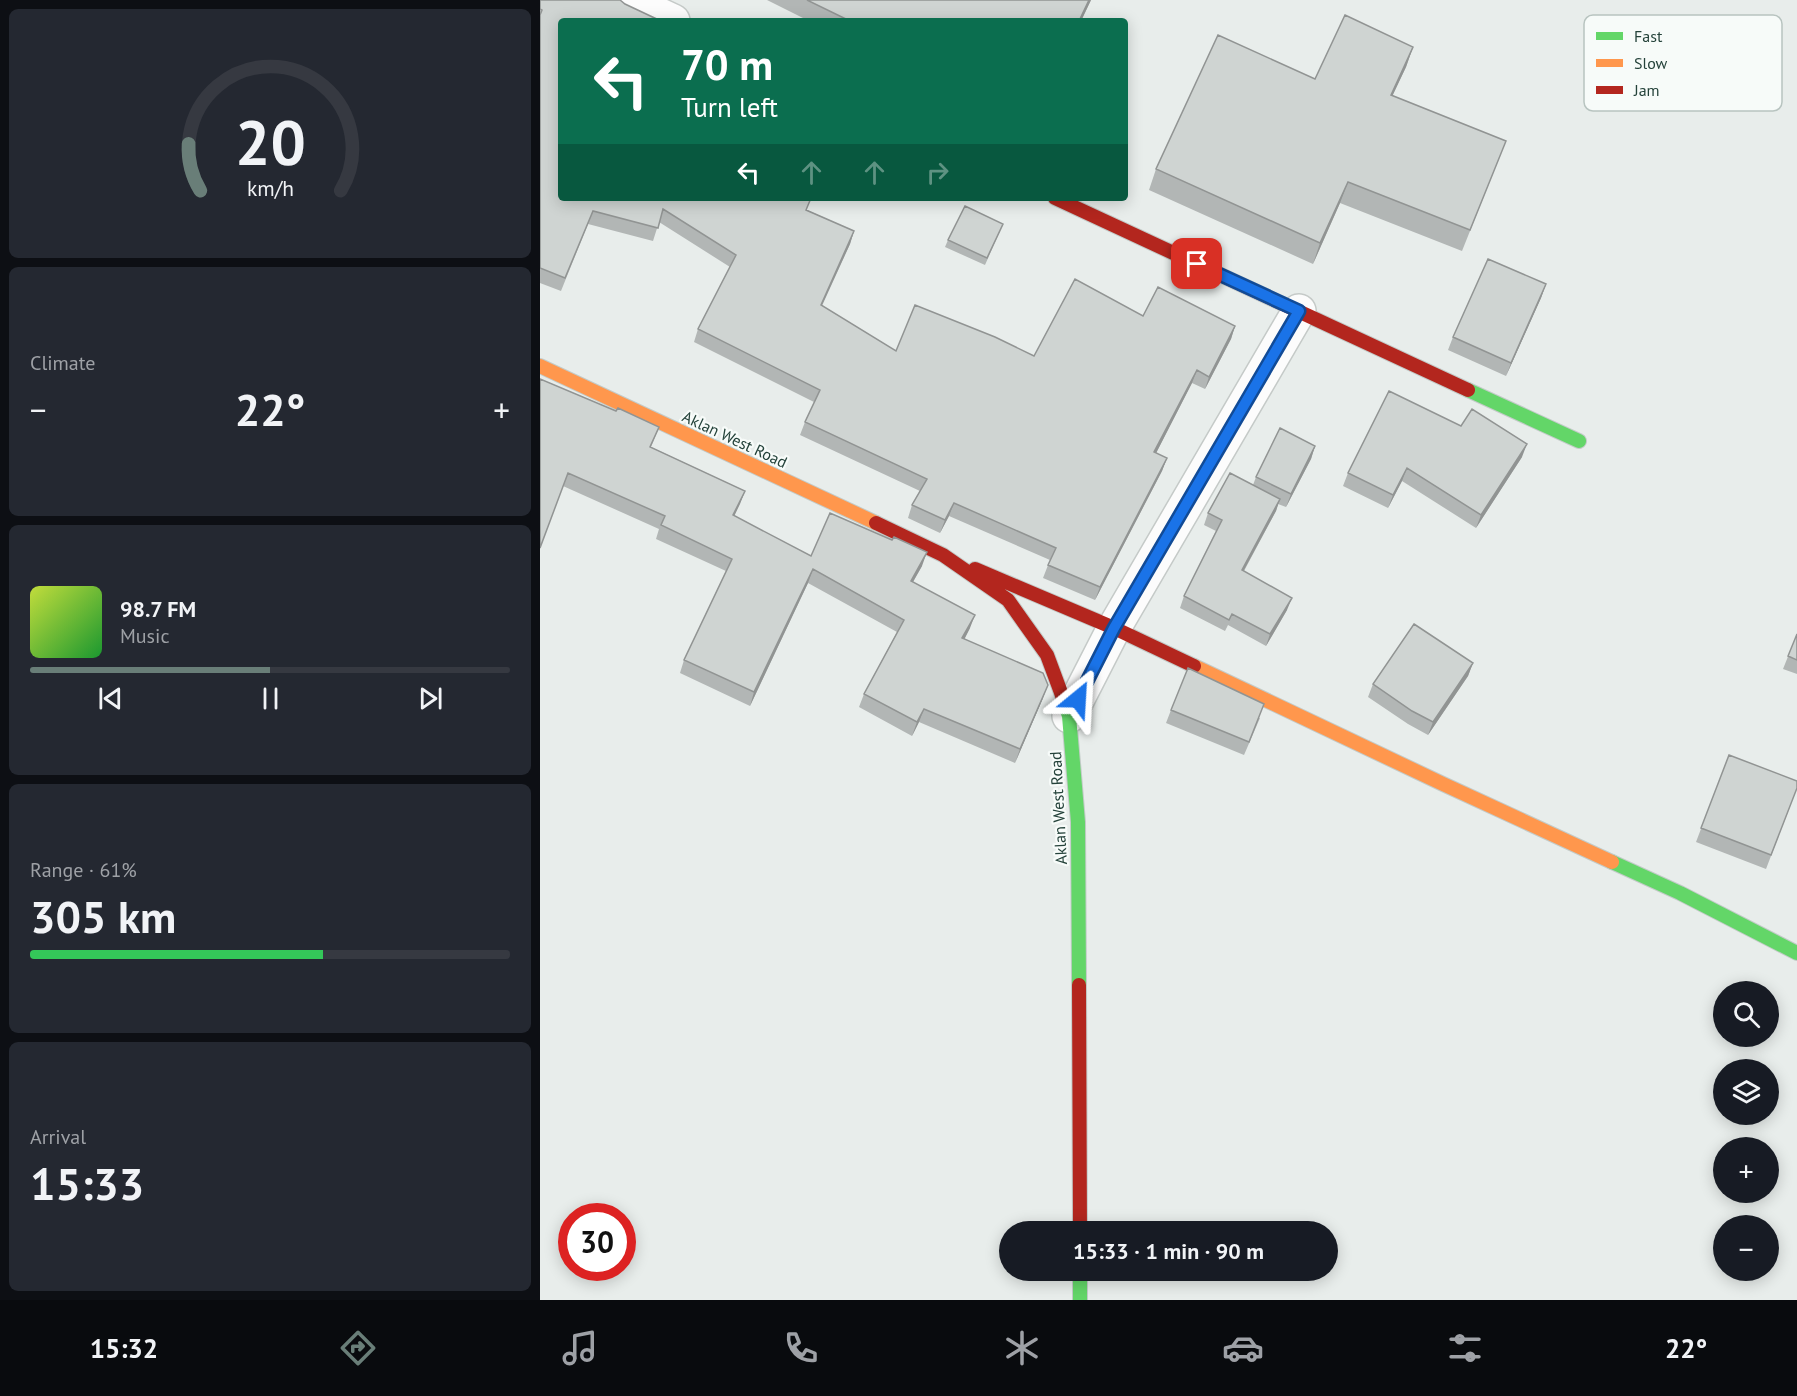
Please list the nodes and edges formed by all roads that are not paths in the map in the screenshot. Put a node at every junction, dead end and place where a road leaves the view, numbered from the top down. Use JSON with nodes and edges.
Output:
{"nodes":[{"id":1,"x":628,"y":0,"type":"edge"},
{"id":2,"x":667,"y":18,"type":"edge"},
{"id":3,"x":1061,"y":201,"type":"edge"},
{"id":4,"x":1299,"y":311,"type":"junction"},
{"id":5,"x":540,"y":366,"type":"edge"},
{"id":6,"x":1579,"y":441,"type":"dead end"},
{"id":7,"x":943,"y":555,"type":"junction"},
{"id":8,"x":1114,"y":628,"type":"junction"},
{"id":9,"x":1069,"y":716,"type":"junction"},
{"id":10,"x":1797,"y":953,"type":"edge"},
{"id":11,"x":1080,"y":1221,"type":"edge"},
{"id":12,"x":1080,"y":1281,"type":"edge"},
{"id":13,"x":1080,"y":1300,"type":"edge"}],
"edges":[{"from":1,"to":2,"type":"street"},
{"from":3,"to":4,"type":"street"},
{"from":4,"to":6,"type":"street"},
{"from":4,"to":8,"type":"street"},
{"from":5,"to":7,"type":"street","name":"Aklan West Road"},
{"from":7,"to":8,"type":"street"},
{"from":7,"to":9,"type":"street","name":"Aklan West Road"},
{"from":8,"to":9,"type":"street"},
{"from":8,"to":10,"type":"street"},
{"from":9,"to":11,"type":"street","name":"Aklan West Road"},
{"from":12,"to":13,"type":"street"}]}
